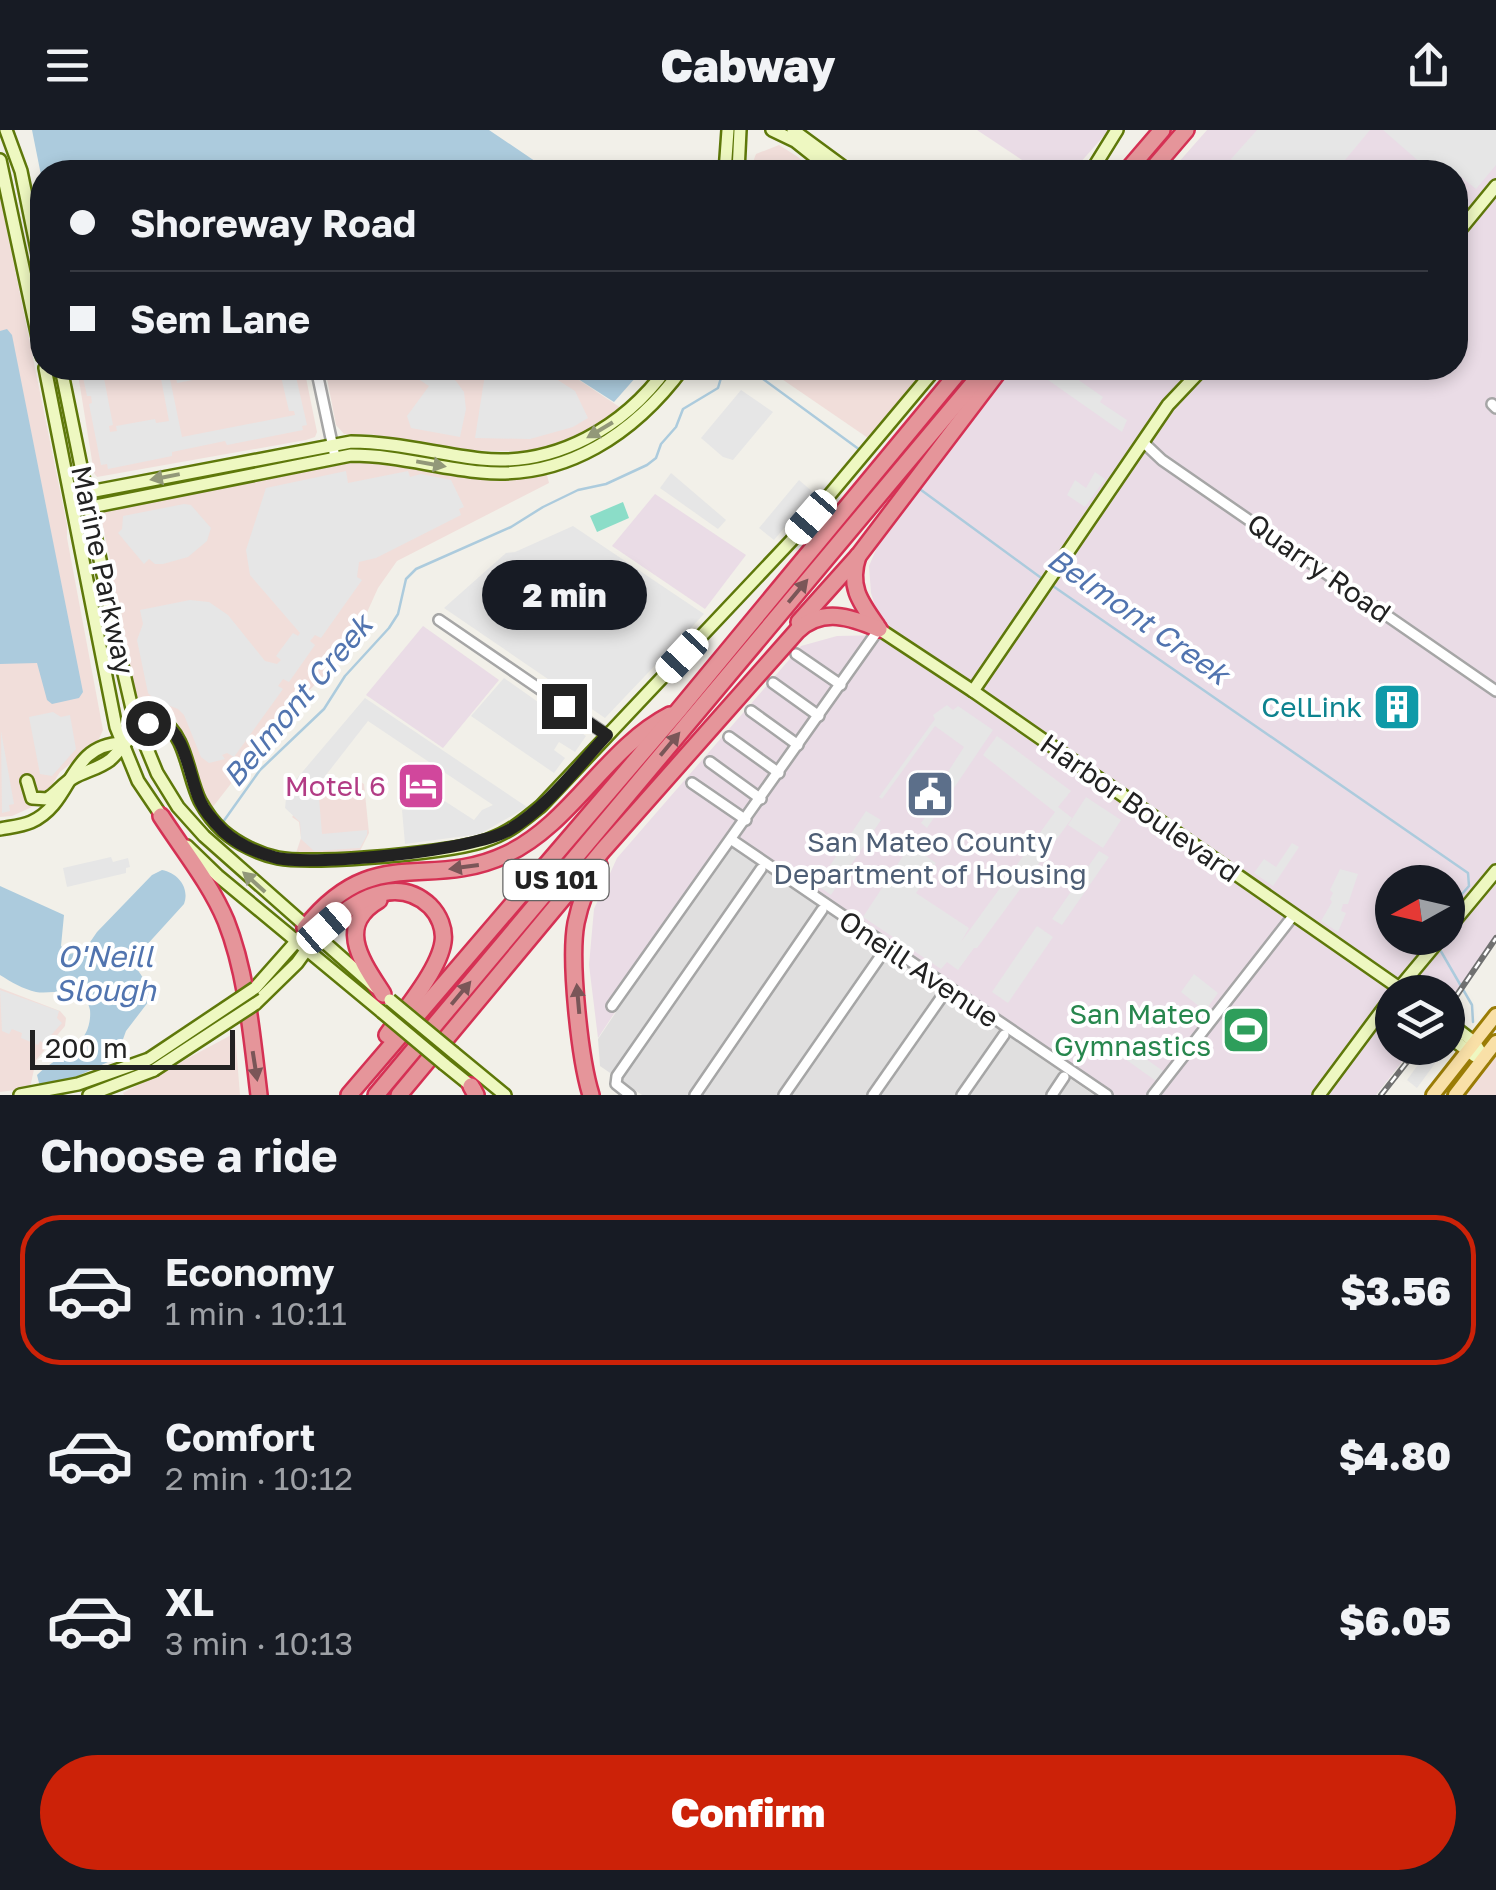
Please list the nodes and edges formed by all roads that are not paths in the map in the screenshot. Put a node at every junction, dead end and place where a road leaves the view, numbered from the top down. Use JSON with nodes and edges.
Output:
{"nodes":[{"id":1,"x":6,"y":130,"type":"edge"},
{"id":2,"x":728,"y":130,"type":"edge"},
{"id":3,"x":740,"y":130,"type":"edge"},
{"id":4,"x":772,"y":130,"type":"edge"},
{"id":5,"x":793,"y":130,"type":"edge"},
{"id":6,"x":1117,"y":130,"type":"edge"},
{"id":7,"x":1162,"y":130,"type":"edge"},
{"id":8,"x":1186,"y":130,"type":"edge"},
{"id":9,"x":727,"y":160,"type":"edge"},
{"id":10,"x":739,"y":160,"type":"edge"},
{"id":11,"x":819,"y":160,"type":"edge"},
{"id":12,"x":834,"y":160,"type":"edge"},
{"id":13,"x":1099,"y":160,"type":"edge"},
{"id":14,"x":1136,"y":160,"type":"edge"},
{"id":15,"x":1160,"y":160,"type":"edge"},
{"id":16,"x":19,"y":164,"type":"junction"},
{"id":17,"x":1,"y":169,"type":"edge"},
{"id":18,"x":1496,"y":186,"type":"edge"},
{"id":19,"x":30,"y":217,"type":"edge"},
{"id":20,"x":1468,"y":220,"type":"edge"},
{"id":21,"x":30,"y":301,"type":"edge"},
{"id":22,"x":47,"y":380,"type":"edge"},
{"id":23,"x":64,"y":380,"type":"edge"},
{"id":24,"x":319,"y":380,"type":"edge"},
{"id":25,"x":656,"y":380,"type":"edge"},
{"id":26,"x":674,"y":380,"type":"edge"},
{"id":27,"x":926,"y":380,"type":"edge"},
{"id":28,"x":952,"y":380,"type":"edge"},
{"id":29,"x":976,"y":380,"type":"edge"},
{"id":30,"x":992,"y":380,"type":"edge"},
{"id":31,"x":1192,"y":380,"type":"edge"},
{"id":32,"x":1144,"y":443,"type":"junction"},
{"id":33,"x":334,"y":450,"type":"junction"},
{"id":34,"x":86,"y":492,"type":"junction"},
{"id":35,"x":70,"y":496,"type":"junction"},
{"id":36,"x":90,"y":507,"type":"junction"},
{"id":37,"x":73,"y":510,"type":"junction"},
{"id":38,"x":859,"y":554,"type":"junction"},
{"id":39,"x":439,"y":620,"type":"dead end"},
{"id":40,"x":879,"y":629,"type":"junction"},
{"id":41,"x":796,"y":654,"type":"dead end"},
{"id":42,"x":773,"y":683,"type":"dead end"},
{"id":43,"x":752,"y":685,"type":"junction"},
{"id":44,"x":840,"y":686,"type":"junction"},
{"id":45,"x":973,"y":691,"type":"junction"},
{"id":46,"x":1496,"y":691,"type":"edge"},
{"id":47,"x":678,"y":711,"type":"junction"},
{"id":48,"x":751,"y":711,"type":"dead end"},
{"id":49,"x":819,"y":716,"type":"junction"},
{"id":50,"x":138,"y":729,"type":"junction"},
{"id":51,"x":607,"y":735,"type":"junction"},
{"id":52,"x":729,"y":737,"type":"dead end"},
{"id":53,"x":122,"y":743,"type":"junction"},
{"id":54,"x":798,"y":746,"type":"junction"},
{"id":55,"x":710,"y":762,"type":"dead end"},
{"id":56,"x":779,"y":773,"type":"junction"},
{"id":57,"x":72,"y":778,"type":"junction"},
{"id":58,"x":27,"y":781,"type":"dead end"},
{"id":59,"x":692,"y":783,"type":"dead end"},
{"id":60,"x":761,"y":799,"type":"junction"},
{"id":61,"x":161,"y":816,"type":"junction"},
{"id":62,"x":746,"y":820,"type":"junction"},
{"id":63,"x":0,"y":829,"type":"edge"},
{"id":64,"x":622,"y":830,"type":"junction"},
{"id":65,"x":732,"y":840,"type":"junction"},
{"id":66,"x":762,"y":870,"type":"dead end"},
{"id":67,"x":1496,"y":870,"type":"edge"},
{"id":68,"x":408,"y":895,"type":"junction"},
{"id":69,"x":1465,"y":908,"type":"edge"},
{"id":70,"x":822,"y":910,"type":"dead end"},
{"id":71,"x":1292,"y":916,"type":"junction"},
{"id":72,"x":306,"y":939,"type":"junction"},
{"id":73,"x":882,"y":954,"type":"dead end"},
{"id":74,"x":1428,"y":955,"type":"edge"},
{"id":75,"x":1412,"y":975,"type":"edge"},
{"id":76,"x":1375,"y":976,"type":"edge"},
{"id":77,"x":943,"y":996,"type":"dead end"},
{"id":78,"x":387,"y":998,"type":"junction"},
{"id":79,"x":612,"y":1006,"type":"dead end"},
{"id":80,"x":1496,"y":1015,"type":"edge"},
{"id":81,"x":1375,"y":1023,"type":"edge"},
{"id":82,"x":1004,"y":1035,"type":"dead end"},
{"id":83,"x":1465,"y":1041,"type":"edge"},
{"id":84,"x":1496,"y":1042,"type":"edge"},
{"id":85,"x":1465,"y":1044,"type":"edge"},
{"id":86,"x":1470,"y":1047,"type":"junction"},
{"id":87,"x":1484,"y":1058,"type":"junction"},
{"id":88,"x":152,"y":1064,"type":"junction"},
{"id":89,"x":421,"y":1070,"type":"junction"},
{"id":90,"x":1064,"y":1077,"type":"dead end"},
{"id":91,"x":476,"y":1092,"type":"edge"},
{"id":92,"x":93,"y":1094,"type":"edge"},
{"id":93,"x":20,"y":1095,"type":"edge"},
{"id":94,"x":259,"y":1095,"type":"edge"},
{"id":95,"x":346,"y":1095,"type":"edge"},
{"id":96,"x":376,"y":1095,"type":"edge"},
{"id":97,"x":398,"y":1095,"type":"edge"},
{"id":98,"x":406,"y":1095,"type":"edge"},
{"id":99,"x":505,"y":1095,"type":"edge"},
{"id":100,"x":591,"y":1095,"type":"edge"},
{"id":101,"x":630,"y":1095,"type":"edge"},
{"id":102,"x":695,"y":1095,"type":"edge"},
{"id":103,"x":784,"y":1095,"type":"edge"},
{"id":104,"x":874,"y":1095,"type":"edge"},
{"id":105,"x":962,"y":1095,"type":"edge"},
{"id":106,"x":1052,"y":1095,"type":"edge"},
{"id":107,"x":1107,"y":1095,"type":"edge"},
{"id":108,"x":1154,"y":1095,"type":"edge"},
{"id":109,"x":1320,"y":1095,"type":"edge"},
{"id":110,"x":1433,"y":1095,"type":"edge"},
{"id":111,"x":1456,"y":1095,"type":"edge"}],
"edges":[{"from":1,"to":16,"type":"main road"},
{"from":2,"to":9,"type":"main road"},
{"from":3,"to":10,"type":"main road"},
{"from":4,"to":11,"type":"main road"},
{"from":5,"to":12,"type":"main road"},
{"from":6,"to":13,"type":"main road"},
{"from":7,"to":14,"type":"highway"},
{"from":8,"to":15,"type":"highway"},
{"from":16,"to":17,"type":"main road"},
{"from":16,"to":19,"type":"main road"},
{"from":17,"to":21,"type":"main road"},
{"from":18,"to":20,"type":"main road"},
{"from":22,"to":35,"type":"main road","name":"Marine Parkway"},
{"from":23,"to":34,"type":"main road","name":"Marine Parkway"},
{"from":24,"to":33,"type":"street"},
{"from":25,"to":33,"type":"main road","one_way":true},
{"from":33,"to":26,"type":"main road","one_way":true},
{"from":27,"to":51,"type":"main road"},
{"from":28,"to":47,"type":"highway","number":"US 101"},
{"from":96,"to":29,"type":"highway","number":"US 101","one_way":true},
{"from":30,"to":38,"type":"highway"},
{"from":31,"to":32,"type":"main road"},
{"from":32,"to":45,"type":"main road"},
{"from":32,"to":46,"type":"street","name":"Quarry Road"},
{"from":33,"to":34,"type":"main road","one_way":true},
{"from":33,"to":36,"type":"main road"},
{"from":34,"to":35,"type":"main road"},
{"from":34,"to":36,"type":"main road","name":"Marine Parkway"},
{"from":35,"to":37,"type":"main road","name":"Marine Parkway"},
{"from":36,"to":37,"type":"main road"},
{"from":36,"to":50,"type":"main road","name":"Marine Parkway"},
{"from":37,"to":53,"type":"main road","name":"Marine Parkway"},
{"from":38,"to":40,"type":"highway"},
{"from":38,"to":43,"type":"highway"},
{"from":39,"to":51,"type":"street"},
{"from":40,"to":43,"type":"highway"},
{"from":40,"to":44,"type":"street"},
{"from":40,"to":45,"type":"main road","name":"Harbor Boulevard"},
{"from":41,"to":44,"type":"street"},
{"from":42,"to":49,"type":"street"},
{"from":43,"to":64,"type":"highway"},
{"from":44,"to":49,"type":"street"},
{"from":45,"to":71,"type":"main road","name":"Harbor Boulevard"},
{"from":47,"to":72,"type":"highway","one_way":true},
{"from":47,"to":95,"type":"highway","number":"US 101"},
{"from":48,"to":54,"type":"street"},
{"from":49,"to":54,"type":"street"},
{"from":50,"to":51,"type":"main road"},
{"from":50,"to":53,"type":"main road"},
{"from":72,"to":50,"type":"main road","name":"Marine Parkway","one_way":true},
{"from":52,"to":56,"type":"street"},
{"from":53,"to":57,"type":"main road"},
{"from":53,"to":61,"type":"main road","name":"Marine Parkway"},
{"from":54,"to":56,"type":"street"},
{"from":55,"to":60,"type":"street"},
{"from":56,"to":60,"type":"street"},
{"from":57,"to":58,"type":"main road"},
{"from":57,"to":63,"type":"main road"},
{"from":59,"to":62,"type":"street"},
{"from":60,"to":62,"type":"street"},
{"from":61,"to":72,"type":"main road","name":"Marine Parkway"},
{"from":61,"to":94,"type":"highway","one_way":true},
{"from":62,"to":65,"type":"street"},
{"from":64,"to":89,"type":"highway"},
{"from":100,"to":64,"type":"highway","one_way":true},
{"from":65,"to":79,"type":"street"},
{"from":65,"to":107,"type":"street","name":"Oneill Avenue"},
{"from":66,"to":101,"type":"street"},
{"from":67,"to":69,"type":"main road"},
{"from":68,"to":72,"type":"highway"},
{"from":68,"to":78,"type":"highway"},
{"from":68,"to":95,"type":"highway"},
{"from":70,"to":102,"type":"street"},
{"from":71,"to":76,"type":"main road","name":"Harbor Boulevard"},
{"from":71,"to":108,"type":"street"},
{"from":72,"to":78,"type":"main road","name":"Marine Parkway"},
{"from":72,"to":88,"type":"main road","bridge":true},
{"from":72,"to":88,"type":"main road","bridge":true},
{"from":72,"to":91,"type":"main road","name":"Marine Parkway","bridge":true},
{"from":73,"to":103,"type":"street"},
{"from":74,"to":75,"type":"main road"},
{"from":77,"to":104,"type":"street"},
{"from":78,"to":99,"type":"main road","name":"Marine Parkway","bridge":true},
{"from":80,"to":86,"type":"main road"},
{"from":81,"to":109,"type":"main road"},
{"from":82,"to":105,"type":"street"},
{"from":83,"to":86,"type":"main road"},
{"from":84,"to":87,"type":"main road"},
{"from":85,"to":86,"type":"main road"},
{"from":86,"to":87,"type":"main road"},
{"from":86,"to":110,"type":"main road"},
{"from":87,"to":111,"type":"main road"},
{"from":88,"to":92,"type":"main road"},
{"from":88,"to":93,"type":"main road"},
{"from":89,"to":97,"type":"highway"},
{"from":89,"to":98,"type":"highway"},
{"from":90,"to":106,"type":"street"}]}
